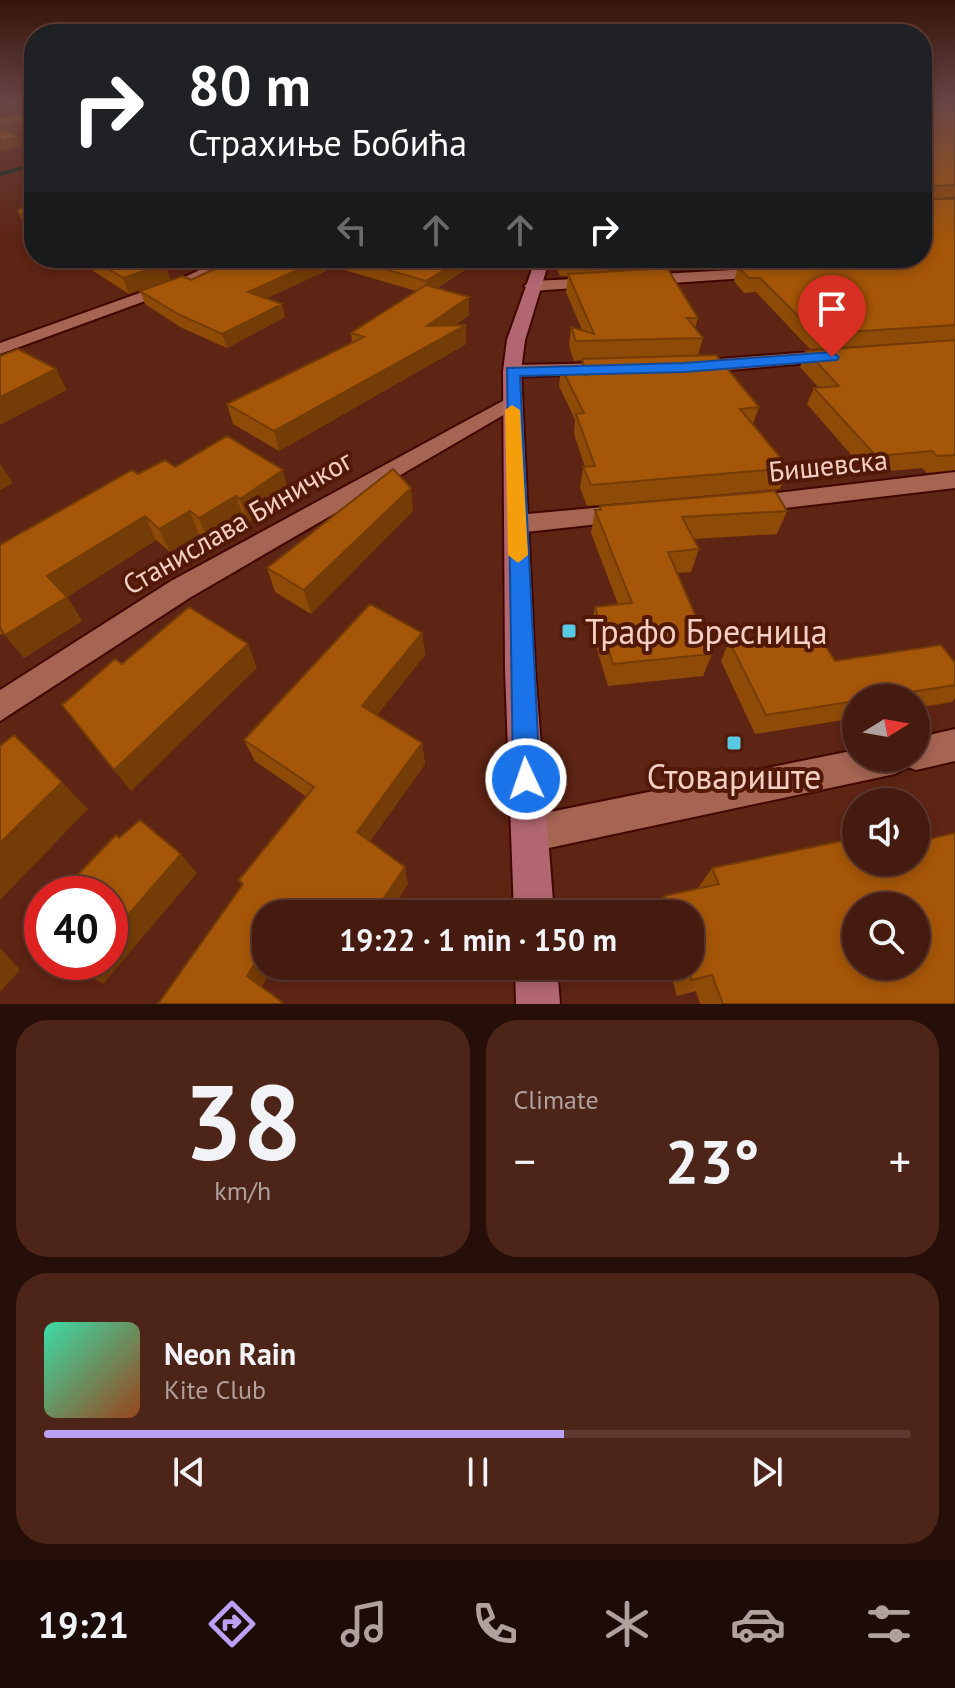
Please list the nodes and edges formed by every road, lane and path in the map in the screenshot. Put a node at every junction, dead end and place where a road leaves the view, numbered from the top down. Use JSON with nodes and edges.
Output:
{"nodes":[{"id":1,"x":215,"y":268,"type":"edge"},
{"id":2,"x":539,"y":268,"type":"edge"},
{"id":3,"x":783,"y":272,"type":"edge"},
{"id":4,"x":532,"y":286,"type":"junction"},
{"id":5,"x":0,"y":349,"type":"edge"},
{"id":6,"x":859,"y":355,"type":"edge"},
{"id":7,"x":635,"y":368,"type":"edge"},
{"id":8,"x":673,"y":368,"type":"edge"},
{"id":9,"x":512,"y":371,"type":"junction"},
{"id":10,"x":512,"y":402,"type":"junction"},
{"id":11,"x":955,"y":480,"type":"edge"},
{"id":12,"x":731,"y":506,"type":"edge"},
{"id":13,"x":656,"y":512,"type":"edge"},
{"id":14,"x":517,"y":524,"type":"junction"},
{"id":15,"x":0,"y":707,"type":"edge"},
{"id":16,"x":955,"y":745,"type":"edge"},
{"id":17,"x":930,"y":751,"type":"edge"},
{"id":18,"x":842,"y":769,"type":"edge"},
{"id":19,"x":530,"y":834,"type":"junction"},
{"id":20,"x":533,"y":900,"type":"edge"},
{"id":21,"x":537,"y":980,"type":"edge"},
{"id":22,"x":538,"y":1004,"type":"edge"}],
"edges":[{"from":1,"to":5,"type":"street"},
{"from":2,"to":4,"type":"street"},
{"from":3,"to":4,"type":"street"},
{"from":4,"to":9,"type":"street"},
{"from":6,"to":8,"type":"street"},
{"from":7,"to":9,"type":"street"},
{"from":9,"to":10,"type":"street"},
{"from":10,"to":14,"type":"street"},
{"from":10,"to":15,"type":"street","name":"Станислава Биничког"},
{"from":11,"to":12,"type":"street","name":"Бишевска"},
{"from":13,"to":14,"type":"street"},
{"from":14,"to":19,"type":"street"},
{"from":16,"to":17,"type":"street"},
{"from":18,"to":19,"type":"street"},
{"from":19,"to":20,"type":"street"},
{"from":21,"to":22,"type":"street"}]}
